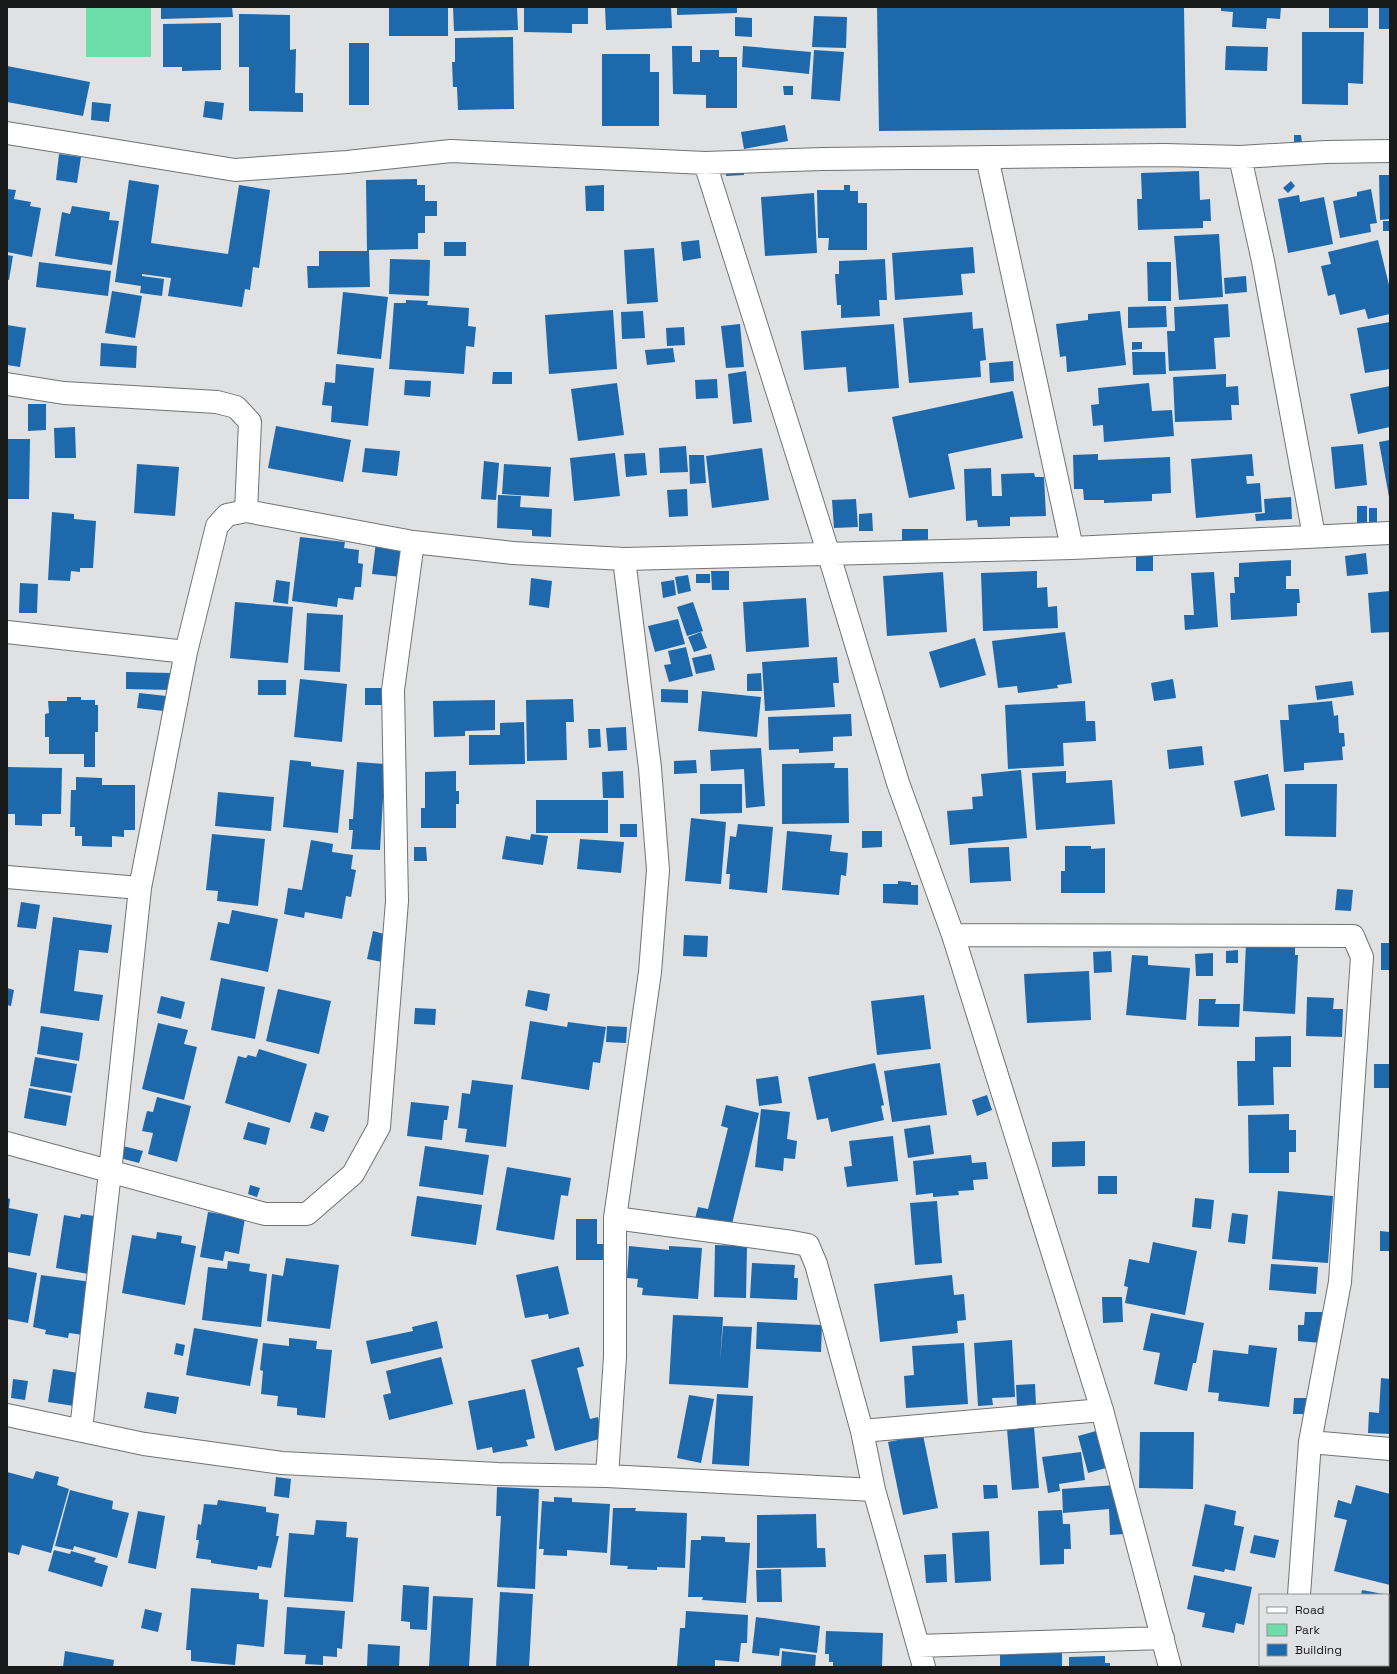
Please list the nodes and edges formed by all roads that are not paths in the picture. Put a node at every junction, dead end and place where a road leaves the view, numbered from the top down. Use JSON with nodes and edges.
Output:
{"nodes":[{"id":1,"x":7,"y":133,"type":"edge"},
{"id":2,"x":1390,"y":151,"type":"edge"},
{"id":3,"x":987,"y":157,"type":"junction"},
{"id":4,"x":1240,"y":157,"type":"junction"},
{"id":5,"x":705,"y":163,"type":"junction"},
{"id":6,"x":7,"y":384,"type":"edge"},
{"id":7,"x":246,"y":511,"type":"junction"},
{"id":8,"x":1390,"y":533,"type":"edge"},
{"id":9,"x":1314,"y":536,"type":"junction"},
{"id":10,"x":413,"y":542,"type":"junction"},
{"id":11,"x":1072,"y":548,"type":"junction"},
{"id":12,"x":829,"y":555,"type":"junction"},
{"id":13,"x":624,"y":559,"type":"junction"},
{"id":14,"x":7,"y":632,"type":"edge"},
{"id":15,"x":186,"y":652,"type":"junction"},
{"id":16,"x":7,"y":877,"type":"edge"},
{"id":17,"x":140,"y":888,"type":"junction"},
{"id":18,"x":952,"y":935,"type":"junction"},
{"id":19,"x":7,"y":1143,"type":"edge"},
{"id":20,"x":110,"y":1172,"type":"junction"},
{"id":21,"x":615,"y":1218,"type":"junction"},
{"id":22,"x":1102,"y":1410,"type":"junction"},
{"id":23,"x":7,"y":1415,"type":"edge"},
{"id":24,"x":81,"y":1430,"type":"junction"},
{"id":25,"x":862,"y":1431,"type":"junction"},
{"id":26,"x":1310,"y":1442,"type":"junction"},
{"id":27,"x":1390,"y":1449,"type":"edge"},
{"id":28,"x":607,"y":1476,"type":"junction"},
{"id":29,"x":874,"y":1490,"type":"junction"},
{"id":30,"x":1299,"y":1594,"type":"edge"},
{"id":31,"x":1162,"y":1638,"type":"junction"},
{"id":32,"x":918,"y":1646,"type":"junction"},
{"id":33,"x":924,"y":1667,"type":"edge"},
{"id":34,"x":1170,"y":1667,"type":"edge"}],
"edges":[{"from":1,"to":5,"type":"street"},
{"from":2,"to":4,"type":"street"},
{"from":3,"to":4,"type":"street"},
{"from":3,"to":5,"type":"street"},
{"from":3,"to":11,"type":"street"},
{"from":4,"to":9,"type":"street"},
{"from":5,"to":12,"type":"street"},
{"from":6,"to":7,"type":"street"},
{"from":7,"to":10,"type":"street"},
{"from":7,"to":15,"type":"street"},
{"from":8,"to":9,"type":"street"},
{"from":9,"to":11,"type":"street"},
{"from":10,"to":13,"type":"street"},
{"from":10,"to":20,"type":"street"},
{"from":11,"to":12,"type":"street"},
{"from":12,"to":13,"type":"street"},
{"from":12,"to":18,"type":"street"},
{"from":13,"to":21,"type":"street"},
{"from":14,"to":15,"type":"street"},
{"from":15,"to":17,"type":"street"},
{"from":16,"to":17,"type":"street"},
{"from":17,"to":20,"type":"street"},
{"from":18,"to":22,"type":"street"},
{"from":18,"to":26,"type":"street"},
{"from":19,"to":20,"type":"street"},
{"from":20,"to":24,"type":"street"},
{"from":21,"to":25,"type":"street"},
{"from":21,"to":28,"type":"street"},
{"from":22,"to":25,"type":"street"},
{"from":22,"to":31,"type":"street"},
{"from":23,"to":24,"type":"street"},
{"from":24,"to":28,"type":"street"},
{"from":25,"to":29,"type":"street"},
{"from":26,"to":27,"type":"street"},
{"from":26,"to":30,"type":"street"},
{"from":28,"to":29,"type":"street"},
{"from":29,"to":32,"type":"street"},
{"from":31,"to":32,"type":"street"},
{"from":31,"to":34,"type":"street"},
{"from":32,"to":33,"type":"street"}]}
